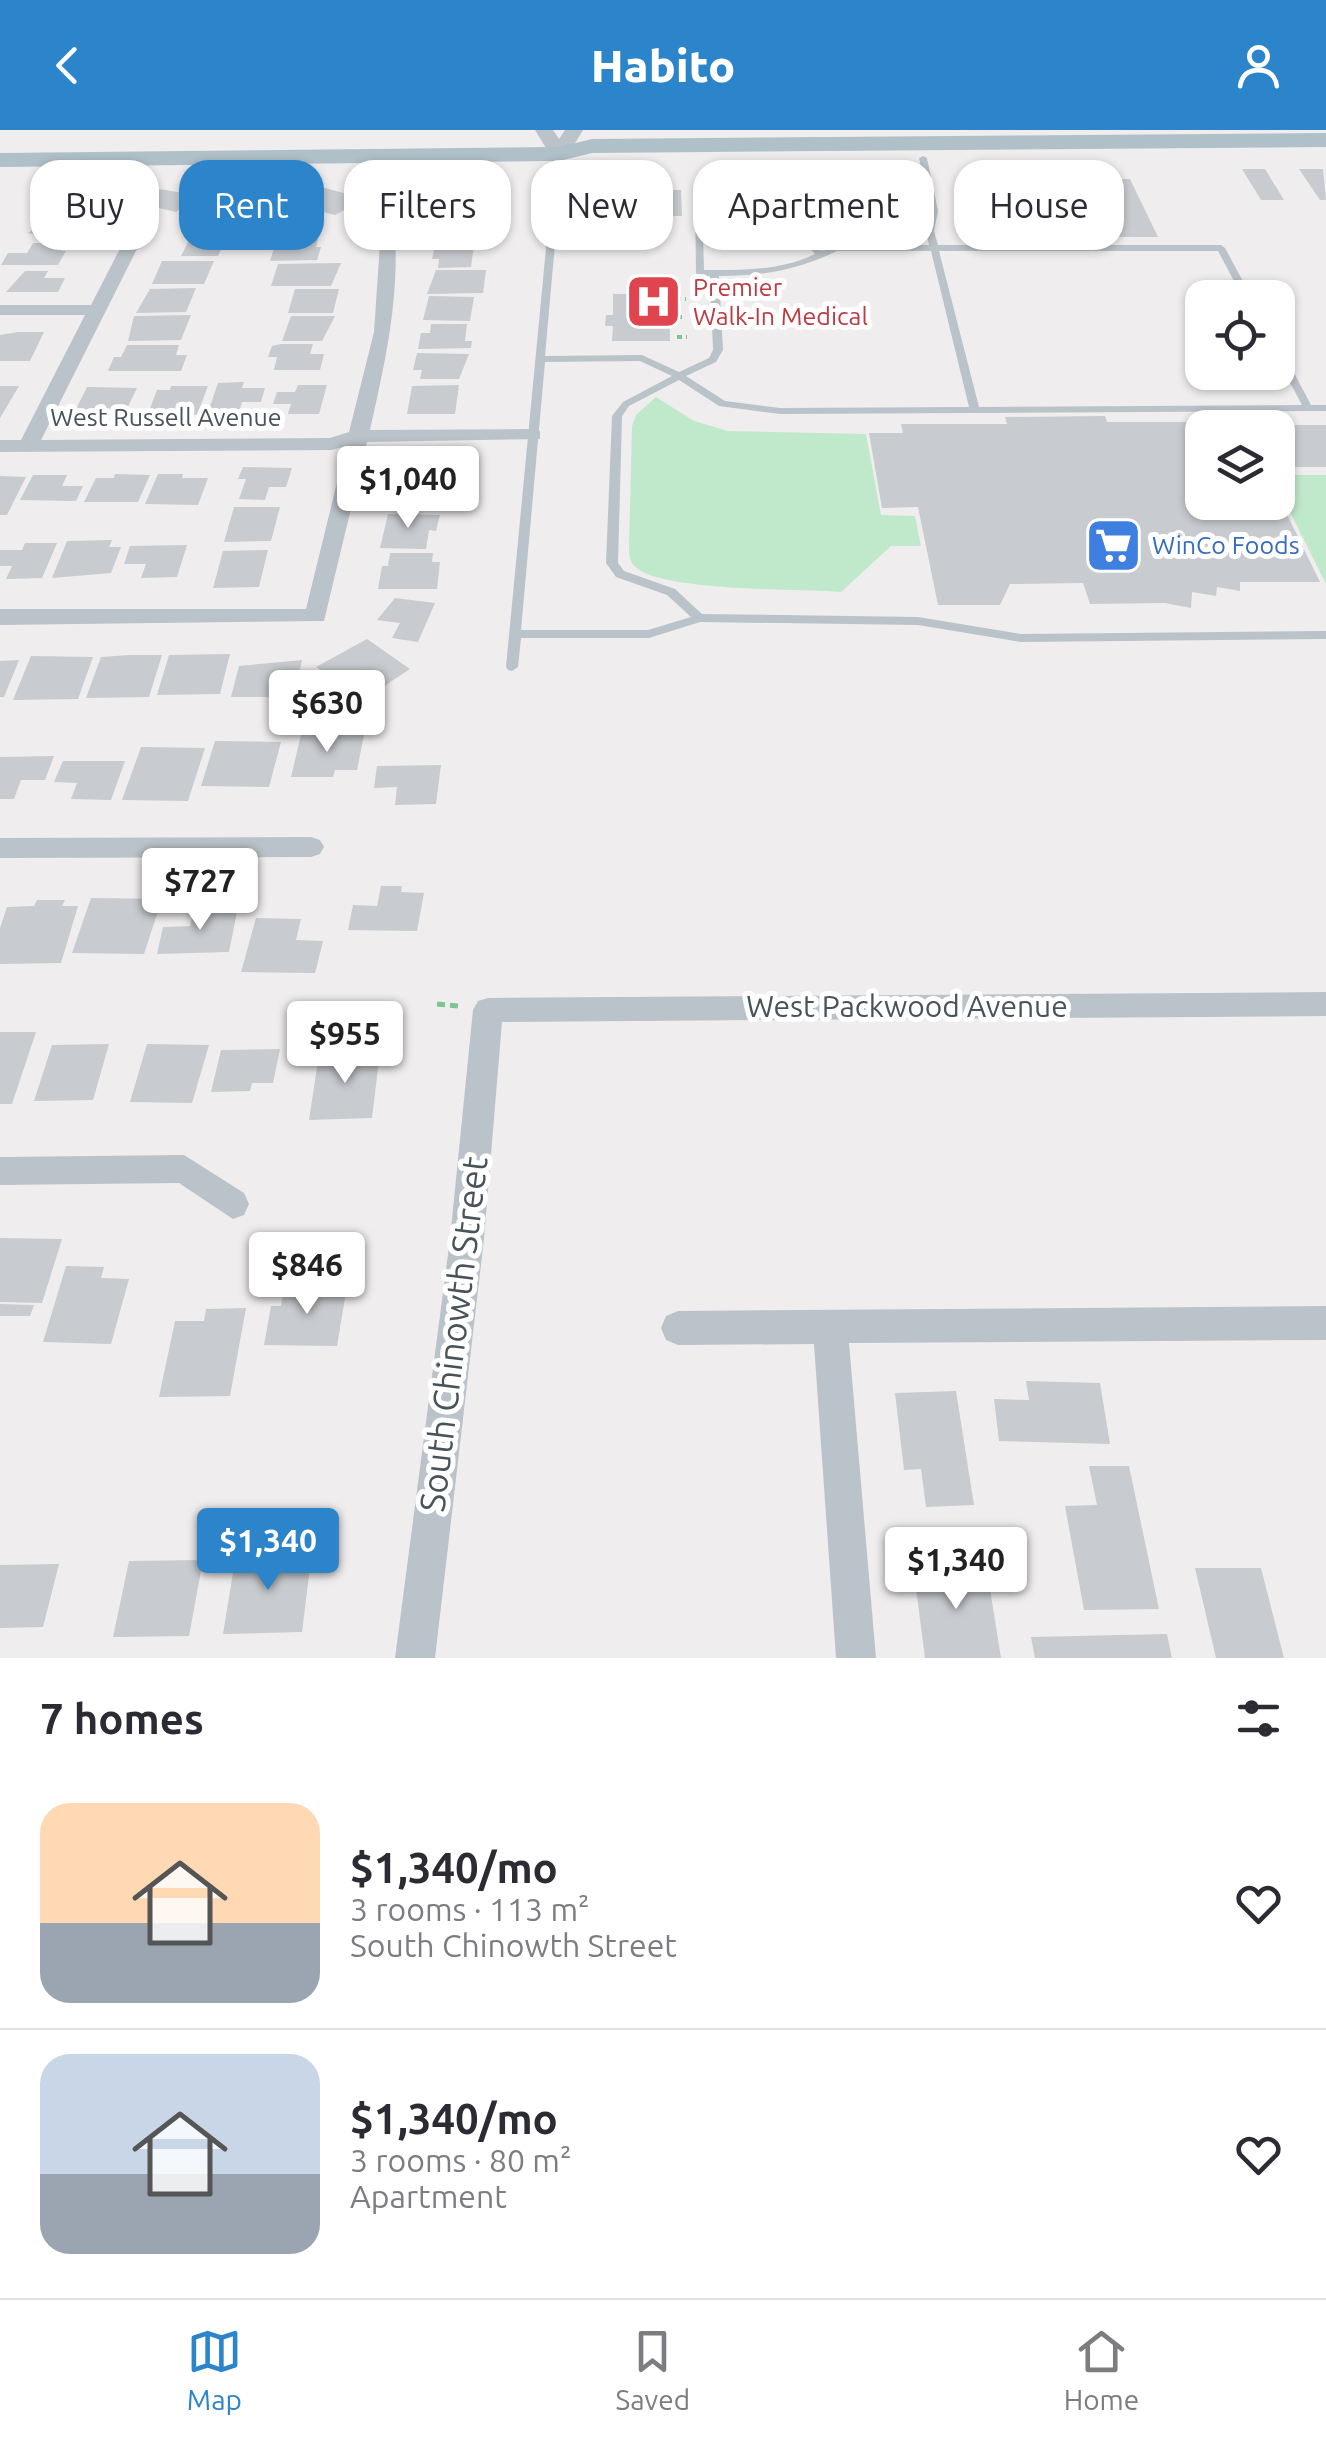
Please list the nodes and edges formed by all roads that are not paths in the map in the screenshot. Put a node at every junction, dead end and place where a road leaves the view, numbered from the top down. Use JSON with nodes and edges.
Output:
{"nodes":[{"id":1,"x":544,"y":130,"type":"edge"},
{"id":2,"x":574,"y":130,"type":"edge"},
{"id":3,"x":1235,"y":135,"type":"edge"},
{"id":4,"x":1326,"y":140,"type":"edge"},
{"id":5,"x":918,"y":144,"type":"edge"},
{"id":6,"x":559,"y":154,"type":"junction"},
{"id":7,"x":1326,"y":156,"type":"edge"},
{"id":8,"x":0,"y":160,"type":"edge"},
{"id":9,"x":934,"y":248,"type":"joint"},
{"id":10,"x":127,"y":250,"type":"edge"},
{"id":11,"x":388,"y":250,"type":"edge"},
{"id":12,"x":699,"y":250,"type":"edge"},
{"id":13,"x":817,"y":250,"type":"edge"},
{"id":14,"x":831,"y":250,"type":"edge"},
{"id":15,"x":821,"y":255,"type":"junction"},
{"id":16,"x":714,"y":273,"type":"junction"},
{"id":17,"x":1238,"y":280,"type":"edge"},
{"id":18,"x":0,"y":310,"type":"edge"},
{"id":19,"x":96,"y":310,"type":"junction"},
{"id":20,"x":542,"y":359,"type":"junction"},
{"id":21,"x":679,"y":376,"type":"junction"},
{"id":22,"x":1295,"y":384,"type":"edge"},
{"id":23,"x":1308,"y":408,"type":"junction"},
{"id":24,"x":1326,"y":408,"type":"edge"},
{"id":25,"x":975,"y":410,"type":"junction"},
{"id":26,"x":349,"y":444,"type":"junction"},
{"id":27,"x":532,"y":444,"type":"junction"},
{"id":28,"x":0,"y":446,"type":"edge"},
{"id":29,"x":28,"y":446,"type":"junction"},
{"id":30,"x":0,"y":616,"type":"edge"},
{"id":31,"x":699,"y":618,"type":"junction"},
{"id":32,"x":515,"y":634,"type":"junction"},
{"id":33,"x":1326,"y":635,"type":"edge"},
{"id":34,"x":512,"y":667,"type":"dead end"},
{"id":35,"x":311,"y":847,"type":"dead end"},
{"id":36,"x":0,"y":848,"type":"edge"},
{"id":37,"x":1326,"y":1004,"type":"edge"},
{"id":38,"x":488,"y":1010,"type":"joint"},
{"id":39,"x":0,"y":1171,"type":"edge"},
{"id":40,"x":233,"y":1204,"type":"dead end"},
{"id":41,"x":1326,"y":1323,"type":"edge"},
{"id":42,"x":830,"y":1326,"type":"junction"},
{"id":43,"x":678,"y":1328,"type":"dead end"},
{"id":44,"x":416,"y":1658,"type":"edge"},
{"id":45,"x":856,"y":1658,"type":"edge"}],
"edges":[{"from":1,"to":6,"type":"street"},
{"from":2,"to":6,"type":"street"},
{"from":3,"to":4,"type":"main road"},
{"from":3,"to":5,"type":"main road"},
{"from":5,"to":6,"type":"main road"},
{"from":5,"to":7,"type":"main road"},
{"from":6,"to":8,"type":"main road"},
{"from":6,"to":20,"type":"lane"},
{"from":9,"to":17,"type":"lane"},
{"from":9,"to":25,"type":"lane"},
{"from":10,"to":19,"type":"street"},
{"from":11,"to":26,"type":"street"},
{"from":12,"to":16,"type":"lane"},
{"from":13,"to":15,"type":"lane"},
{"from":14,"to":15,"type":"lane"},
{"from":15,"to":16,"type":"lane"},
{"from":16,"to":21,"type":"lane"},
{"from":18,"to":19,"type":"street"},
{"from":19,"to":29,"type":"street"},
{"from":20,"to":21,"type":"lane"},
{"from":20,"to":27,"type":"lane"},
{"from":21,"to":25,"type":"lane"},
{"from":21,"to":31,"type":"lane"},
{"from":22,"to":23,"type":"lane"},
{"from":23,"to":24,"type":"lane"},
{"from":23,"to":25,"type":"lane"},
{"from":26,"to":27,"type":"street","name":"West Russell Avenue"},
{"from":26,"to":29,"type":"street","name":"West Russell Avenue"},
{"from":26,"to":30,"type":"street"},
{"from":27,"to":32,"type":"lane"},
{"from":28,"to":29,"type":"street","name":"West Russell Avenue"},
{"from":31,"to":32,"type":"lane"},
{"from":31,"to":33,"type":"lane"},
{"from":32,"to":34,"type":"lane"},
{"from":35,"to":36,"type":"street"},
{"from":37,"to":38,"type":"street","name":"West Packwood Avenue"},
{"from":38,"to":44,"type":"street","name":"South Chinowth Street"},
{"from":39,"to":40,"type":"street"},
{"from":41,"to":42,"type":"street"},
{"from":42,"to":43,"type":"street"},
{"from":42,"to":45,"type":"street"}]}
